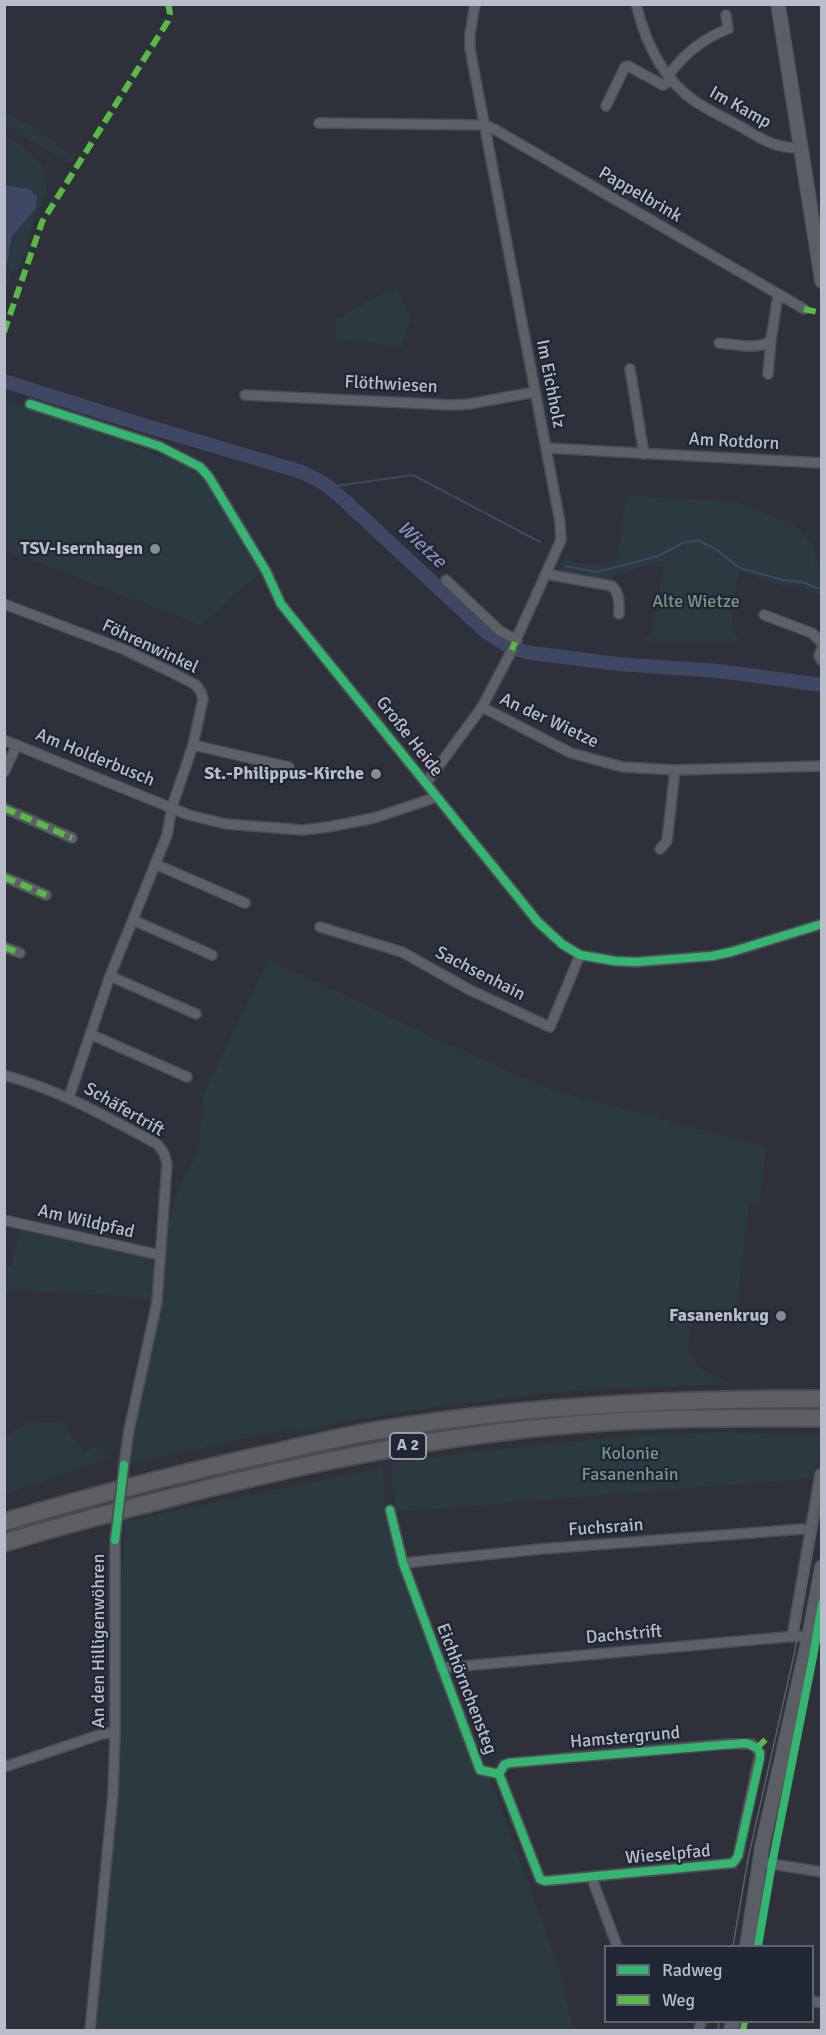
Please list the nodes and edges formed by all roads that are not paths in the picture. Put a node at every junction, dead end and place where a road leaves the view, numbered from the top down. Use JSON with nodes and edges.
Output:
{"nodes":[{"id":1,"x":475,"y":4,"type":"edge"},
{"id":2,"x":636,"y":4,"type":"edge"},
{"id":3,"x":778,"y":4,"type":"edge"},
{"id":4,"x":726,"y":15,"type":"dead end"},
{"id":5,"x":728,"y":29,"type":"junction"},
{"id":6,"x":735,"y":39,"type":"dead end"},
{"id":7,"x":670,"y":78,"type":"junction"},
{"id":8,"x":606,"y":106,"type":"dead end"},
{"id":9,"x":320,"y":123,"type":"dead end"},
{"id":10,"x":485,"y":125,"type":"junction"},
{"id":11,"x":800,"y":148,"type":"junction"},
{"id":12,"x":822,"y":281,"type":"edge"},
{"id":13,"x":778,"y":295,"type":"junction"},
{"id":14,"x":804,"y":309,"type":"dead end"},
{"id":15,"x":771,"y":340,"type":"junction"},
{"id":16,"x":719,"y":343,"type":"dead end"},
{"id":17,"x":630,"y":369,"type":"dead end"},
{"id":18,"x":768,"y":374,"type":"dead end"},
{"id":19,"x":535,"y":392,"type":"junction"},
{"id":20,"x":245,"y":395,"type":"dead end"},
{"id":21,"x":30,"y":404,"type":"dead end"},
{"id":22,"x":546,"y":448,"type":"junction"},
{"id":23,"x":644,"y":454,"type":"junction"},
{"id":24,"x":822,"y":464,"type":"edge"},
{"id":25,"x":546,"y":574,"type":"junction"},
{"id":26,"x":446,"y":580,"type":"dead end"},
{"id":27,"x":4,"y":604,"type":"edge"},
{"id":28,"x":619,"y":614,"type":"dead end"},
{"id":29,"x":764,"y":615,"type":"dead end"},
{"id":30,"x":822,"y":643,"type":"edge"},
{"id":31,"x":515,"y":644,"type":"junction"},
{"id":32,"x":822,"y":648,"type":"edge"},
{"id":33,"x":822,"y":661,"type":"edge"},
{"id":34,"x":482,"y":707,"type":"junction"},
{"id":35,"x":4,"y":740,"type":"edge"},
{"id":36,"x":17,"y":745,"type":"junction"},
{"id":37,"x":193,"y":745,"type":"junction"},
{"id":38,"x":822,"y":766,"type":"edge"},
{"id":39,"x":289,"y":767,"type":"dead end"},
{"id":40,"x":675,"y":770,"type":"junction"},
{"id":41,"x":4,"y":772,"type":"edge"},
{"id":42,"x":427,"y":782,"type":"junction"},
{"id":43,"x":437,"y":797,"type":"junction"},
{"id":44,"x":172,"y":807,"type":"junction"},
{"id":45,"x":4,"y":808,"type":"edge"},
{"id":46,"x":72,"y":838,"type":"dead end"},
{"id":47,"x":660,"y":849,"type":"dead end"},
{"id":48,"x":155,"y":864,"type":"junction"},
{"id":49,"x":4,"y":877,"type":"edge"},
{"id":50,"x":46,"y":896,"type":"dead end"},
{"id":51,"x":245,"y":903,"type":"dead end"},
{"id":52,"x":133,"y":920,"type":"junction"},
{"id":53,"x":822,"y":924,"type":"edge"},
{"id":54,"x":320,"y":927,"type":"dead end"},
{"id":55,"x":4,"y":946,"type":"edge"},
{"id":56,"x":20,"y":953,"type":"dead end"},
{"id":57,"x":212,"y":955,"type":"dead end"},
{"id":58,"x":580,"y":955,"type":"junction"},
{"id":59,"x":110,"y":976,"type":"junction"},
{"id":60,"x":196,"y":1014,"type":"dead end"},
{"id":61,"x":90,"y":1034,"type":"junction"},
{"id":62,"x":4,"y":1075,"type":"edge"},
{"id":63,"x":187,"y":1077,"type":"dead end"},
{"id":64,"x":69,"y":1097,"type":"junction"},
{"id":65,"x":4,"y":1220,"type":"edge"},
{"id":66,"x":160,"y":1255,"type":"junction"},
{"id":67,"x":822,"y":1399,"type":"edge"},
{"id":68,"x":822,"y":1418,"type":"edge"},
{"id":69,"x":820,"y":1474,"type":"edge"},
{"id":70,"x":390,"y":1510,"type":"dead end"},
{"id":71,"x":4,"y":1522,"type":"edge"},
{"id":72,"x":811,"y":1530,"type":"junction"},
{"id":73,"x":4,"y":1543,"type":"edge"},
{"id":74,"x":403,"y":1563,"type":"junction"},
{"id":75,"x":822,"y":1567,"type":"edge"},
{"id":76,"x":792,"y":1637,"type":"junction"},
{"id":77,"x":815,"y":1638,"type":"edge"},
{"id":78,"x":441,"y":1668,"type":"junction"},
{"id":79,"x":116,"y":1732,"type":"junction"},
{"id":80,"x":757,"y":1748,"type":"joint"},
{"id":81,"x":4,"y":1767,"type":"edge"},
{"id":82,"x":499,"y":1774,"type":"junction"},
{"id":83,"x":760,"y":1862,"type":"junction"},
{"id":84,"x":822,"y":1872,"type":"edge"},
{"id":85,"x":594,"y":1877,"type":"junction"},
{"id":86,"x":616,"y":1945,"type":"edge"},
{"id":87,"x":747,"y":1945,"type":"edge"},
{"id":88,"x":90,"y":2031,"type":"edge"}],
"edges":[{"from":1,"to":10,"type":"street","name":"Im Eichholz"},
{"from":2,"to":7,"type":"street","name":"Im Kamp"},
{"from":3,"to":11,"type":"main road"},
{"from":4,"to":5,"type":"street"},
{"from":5,"to":6,"type":"street"},
{"from":5,"to":7,"type":"street"},
{"from":7,"to":8,"type":"street"},
{"from":7,"to":11,"type":"street","name":"Im Kamp"},
{"from":9,"to":10,"type":"street"},
{"from":10,"to":13,"type":"street","name":"Pappelbrink"},
{"from":10,"to":19,"type":"street","name":"Im Eichholz"},
{"from":11,"to":12,"type":"main road"},
{"from":13,"to":14,"type":"street","name":"Pappelbrink"},
{"from":13,"to":15,"type":"street"},
{"from":15,"to":16,"type":"street"},
{"from":15,"to":18,"type":"street"},
{"from":17,"to":23,"type":"street"},
{"from":19,"to":20,"type":"street","name":"Flöthwiesen"},
{"from":19,"to":22,"type":"street","name":"Im Eichholz"},
{"from":21,"to":42,"type":"street","name":"Große Heide"},
{"from":22,"to":23,"type":"street","name":"Am Rotdorn"},
{"from":22,"to":25,"type":"street","name":"Im Eichholz"},
{"from":23,"to":24,"type":"street","name":"Am Rotdorn"},
{"from":25,"to":28,"type":"street"},
{"from":25,"to":31,"type":"street","name":"Im Eichholz"},
{"from":26,"to":31,"type":"street"},
{"from":27,"to":37,"type":"street","name":"Föhrenwinkel"},
{"from":29,"to":30,"type":"street"},
{"from":31,"to":34,"type":"street","name":"Im Eichholz"},
{"from":32,"to":33,"type":"street"},
{"from":34,"to":40,"type":"street","name":"An der Wietze"},
{"from":34,"to":42,"type":"street","name":"Im Eichholz"},
{"from":35,"to":36,"type":"street","name":"Am Holderbusch"},
{"from":36,"to":41,"type":"street"},
{"from":36,"to":44,"type":"street","name":"Am Holderbusch"},
{"from":37,"to":39,"type":"street"},
{"from":37,"to":44,"type":"street","name":"Föhrenwinkel"},
{"from":38,"to":40,"type":"street","name":"An der Wietze"},
{"from":40,"to":47,"type":"street"},
{"from":42,"to":43,"type":"street","name":"Große Heide"},
{"from":43,"to":44,"type":"street","name":"Am Holderbusch"},
{"from":43,"to":58,"type":"street","name":"Große Heide"},
{"from":44,"to":48,"type":"street","name":"Föhrenwinkel"},
{"from":45,"to":46,"type":"street"},
{"from":48,"to":51,"type":"street"},
{"from":48,"to":52,"type":"street","name":"Föhrenwinkel"},
{"from":49,"to":50,"type":"street"},
{"from":52,"to":57,"type":"street"},
{"from":52,"to":59,"type":"street","name":"Föhrenwinkel"},
{"from":53,"to":58,"type":"street","name":"Große Heide"},
{"from":54,"to":58,"type":"street","name":"Sachsenhain"},
{"from":55,"to":56,"type":"street"},
{"from":59,"to":60,"type":"street"},
{"from":59,"to":61,"type":"street","name":"Föhrenwinkel"},
{"from":61,"to":63,"type":"street"},
{"from":61,"to":64,"type":"street","name":"Föhrenwinkel"},
{"from":62,"to":64,"type":"street","name":"Schäfertrift"},
{"from":64,"to":66,"type":"street","name":"Schäfertrift"},
{"from":65,"to":66,"type":"street","name":"Am Wildpfad"},
{"from":66,"to":79,"type":"street","name":"An den Hilligenwöhren","bridge":true},
{"from":67,"to":71,"type":"highway","number":"A 2"},
{"from":68,"to":73,"type":"highway","number":"A 2"},
{"from":69,"to":72,"type":"street"},
{"from":70,"to":74,"type":"street","name":"Eichhörnchensteg"},
{"from":72,"to":74,"type":"street","name":"Fuchsrain"},
{"from":72,"to":76,"type":"street"},
{"from":74,"to":78,"type":"street","name":"Eichhörnchensteg"},
{"from":75,"to":77,"type":"main road"},
{"from":76,"to":77,"type":"street","name":"Dachstrift"},
{"from":76,"to":78,"type":"street","name":"Dachstrift"},
{"from":77,"to":83,"type":"main road"},
{"from":78,"to":82,"type":"street","name":"Eichhörnchensteg"},
{"from":79,"to":81,"type":"street"},
{"from":79,"to":88,"type":"street","name":"An den Hilligenwöhren"},
{"from":80,"to":82,"type":"street","name":"Hamstergrund"},
{"from":80,"to":85,"type":"street","name":"Wieselpfad"},
{"from":82,"to":85,"type":"street","name":"Eichhörnchensteg"},
{"from":83,"to":84,"type":"street"},
{"from":83,"to":87,"type":"main road"},
{"from":85,"to":86,"type":"street"}]}
